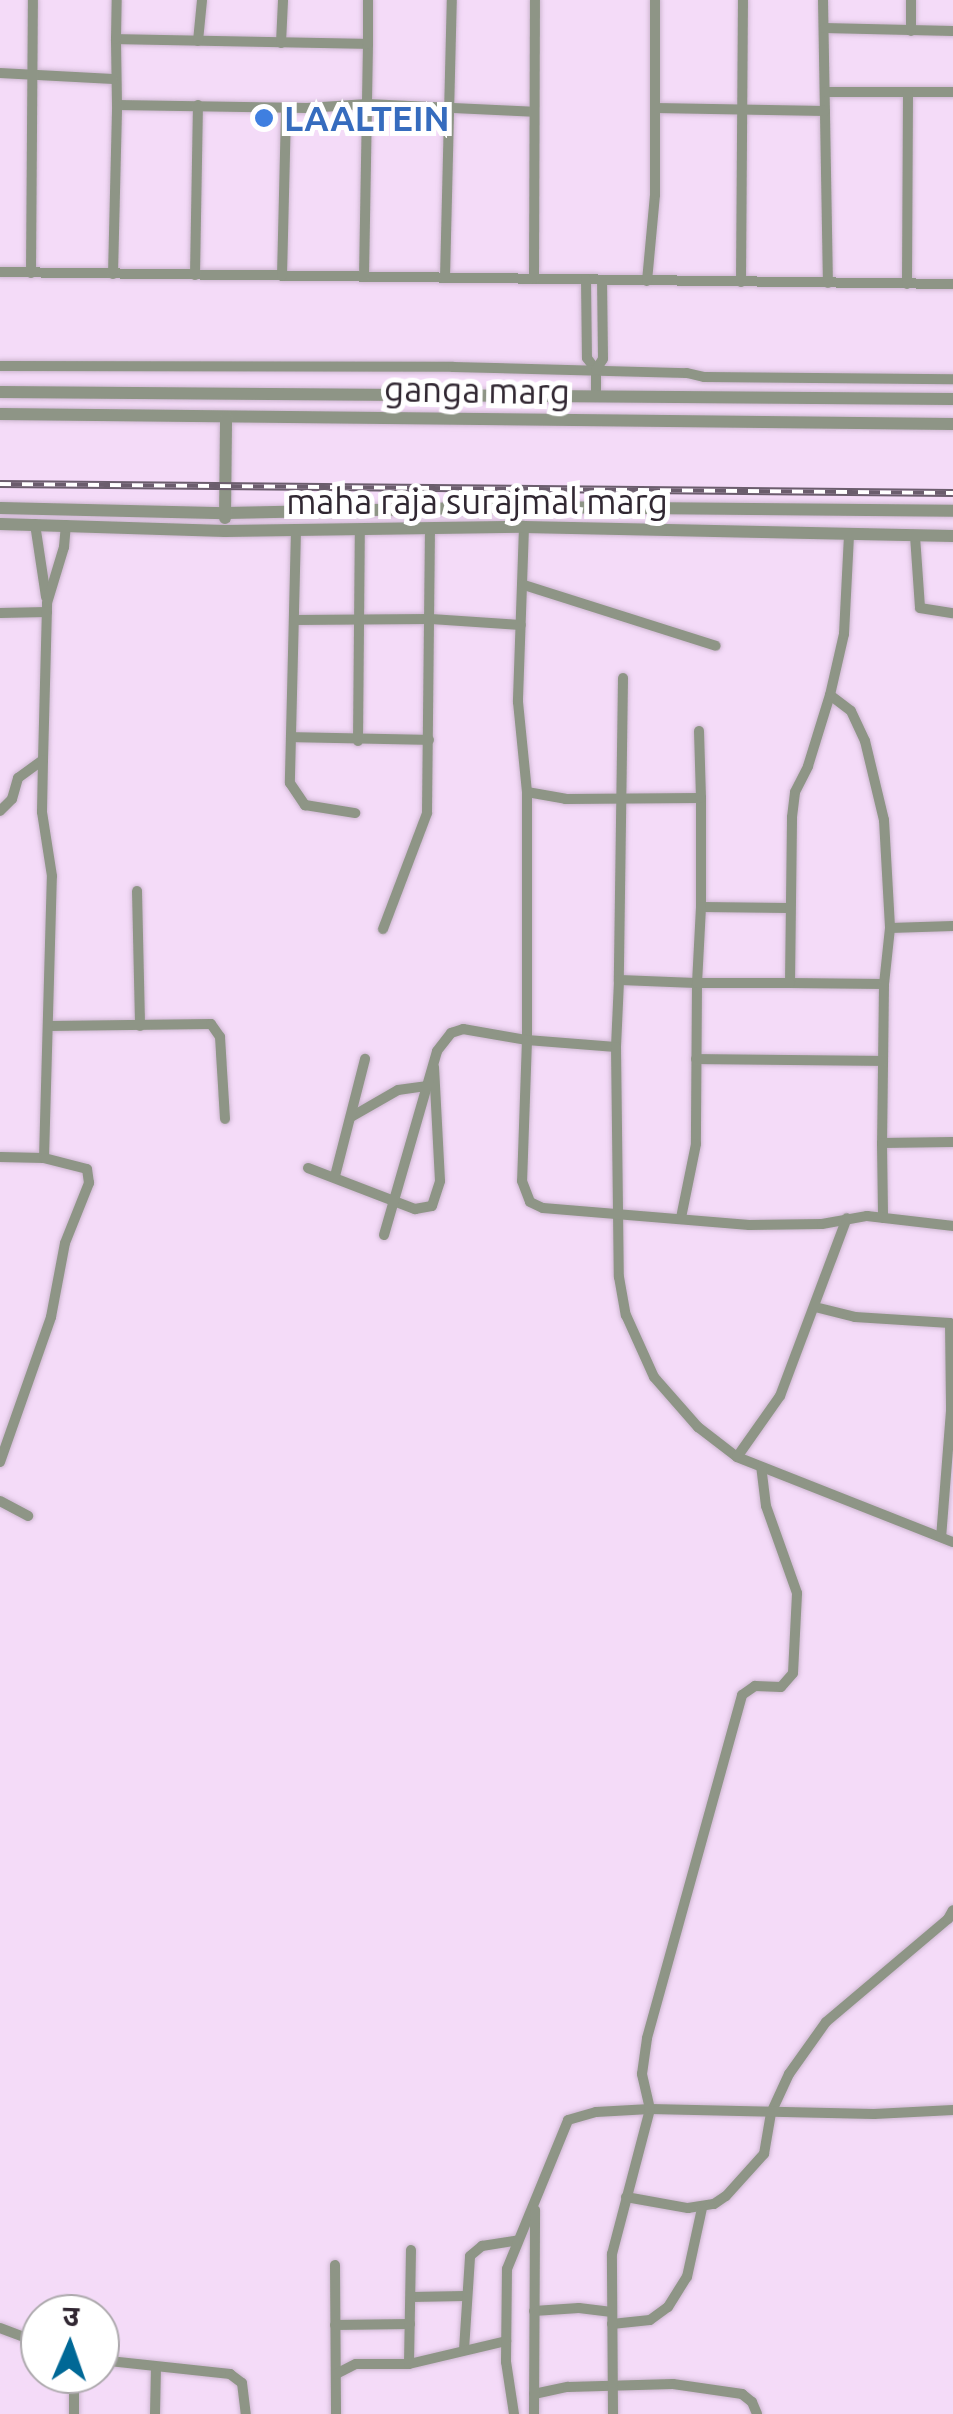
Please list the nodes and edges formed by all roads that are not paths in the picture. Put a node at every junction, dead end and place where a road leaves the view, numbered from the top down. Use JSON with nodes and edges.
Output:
{"nodes":[{"id":1,"x":34,"y":0,"type":"edge"},
{"id":2,"x":116,"y":0,"type":"edge"},
{"id":3,"x":202,"y":0,"type":"edge"},
{"id":4,"x":283,"y":0,"type":"edge"},
{"id":5,"x":368,"y":0,"type":"edge"},
{"id":6,"x":452,"y":0,"type":"edge"},
{"id":7,"x":535,"y":0,"type":"edge"},
{"id":8,"x":655,"y":0,"type":"edge"},
{"id":9,"x":743,"y":0,"type":"edge"},
{"id":10,"x":823,"y":0,"type":"edge"},
{"id":11,"x":911,"y":0,"type":"edge"},
{"id":12,"x":824,"y":28,"type":"junction"},
{"id":13,"x":910,"y":31,"type":"junction"},
{"id":14,"x":953,"y":31,"type":"edge"},
{"id":15,"x":116,"y":39,"type":"junction"},
{"id":16,"x":198,"y":41,"type":"junction"},
{"id":17,"x":282,"y":43,"type":"junction"},
{"id":18,"x":368,"y":44,"type":"junction"},
{"id":19,"x":0,"y":73,"type":"edge"},
{"id":20,"x":32,"y":74,"type":"junction"},
{"id":21,"x":113,"y":79,"type":"junction"},
{"id":22,"x":825,"y":92,"type":"junction"},
{"id":23,"x":908,"y":92,"type":"junction"},
{"id":24,"x":953,"y":92,"type":"edge"},
{"id":25,"x":367,"y":104,"type":"junction"},
{"id":26,"x":117,"y":105,"type":"junction"},
{"id":27,"x":198,"y":105,"type":"junction"},
{"id":28,"x":450,"y":106,"type":"junction"},
{"id":29,"x":286,"y":108,"type":"junction"},
{"id":30,"x":654,"y":108,"type":"junction"},
{"id":31,"x":740,"y":109,"type":"junction"},
{"id":32,"x":825,"y":110,"type":"junction"},
{"id":33,"x":534,"y":112,"type":"junction"},
{"id":34,"x":0,"y":272,"type":"edge"},
{"id":35,"x":31,"y":273,"type":"junction"},
{"id":36,"x":113,"y":274,"type":"junction"},
{"id":37,"x":195,"y":275,"type":"junction"},
{"id":38,"x":282,"y":276,"type":"junction"},
{"id":39,"x":364,"y":277,"type":"junction"},
{"id":40,"x":445,"y":278,"type":"junction"},
{"id":41,"x":534,"y":279,"type":"junction"},
{"id":42,"x":586,"y":279,"type":"junction"},
{"id":43,"x":602,"y":280,"type":"junction"},
{"id":44,"x":647,"y":281,"type":"junction"},
{"id":45,"x":741,"y":282,"type":"junction"},
{"id":46,"x":828,"y":283,"type":"junction"},
{"id":47,"x":907,"y":284,"type":"junction"},
{"id":48,"x":953,"y":284,"type":"edge"},
{"id":49,"x":0,"y":366,"type":"edge"},
{"id":50,"x":596,"y":370,"type":"junction"},
{"id":51,"x":953,"y":379,"type":"edge"},
{"id":52,"x":0,"y":392,"type":"edge"},
{"id":53,"x":596,"y":395,"type":"junction"},
{"id":54,"x":953,"y":399,"type":"edge"},
{"id":55,"x":0,"y":414,"type":"edge"},
{"id":56,"x":226,"y":416,"type":"junction"},
{"id":57,"x":953,"y":424,"type":"edge"},
{"id":58,"x":524,"y":507,"type":"junction"},
{"id":59,"x":0,"y":508,"type":"edge"},
{"id":60,"x":846,"y":510,"type":"junction"},
{"id":61,"x":953,"y":511,"type":"edge"},
{"id":62,"x":226,"y":513,"type":"junction"},
{"id":63,"x":0,"y":524,"type":"edge"},
{"id":64,"x":35,"y":524,"type":"junction"},
{"id":65,"x":66,"y":525,"type":"junction"},
{"id":66,"x":524,"y":527,"type":"junction"},
{"id":67,"x":430,"y":528,"type":"junction"},
{"id":68,"x":360,"y":529,"type":"junction"},
{"id":69,"x":296,"y":530,"type":"junction"},
{"id":70,"x":225,"y":531,"type":"junction"},
{"id":71,"x":849,"y":535,"type":"junction"},
{"id":72,"x":915,"y":536,"type":"junction"},
{"id":73,"x":953,"y":536,"type":"edge"},
{"id":74,"x":524,"y":585,"type":"junction"},
{"id":75,"x":47,"y":608,"type":"junction"},
{"id":76,"x":0,"y":613,"type":"edge"},
{"id":77,"x":953,"y":613,"type":"edge"},
{"id":78,"x":431,"y":619,"type":"junction"},
{"id":79,"x":294,"y":620,"type":"junction"},
{"id":80,"x":360,"y":620,"type":"junction"},
{"id":81,"x":521,"y":625,"type":"junction"},
{"id":82,"x":716,"y":646,"type":"dead end"},
{"id":83,"x":623,"y":678,"type":"dead end"},
{"id":84,"x":830,"y":695,"type":"junction"},
{"id":85,"x":699,"y":731,"type":"dead end"},
{"id":86,"x":291,"y":738,"type":"junction"},
{"id":87,"x":429,"y":740,"type":"junction"},
{"id":88,"x":358,"y":741,"type":"junction"},
{"id":89,"x":43,"y":760,"type":"junction"},
{"id":90,"x":527,"y":792,"type":"junction"},
{"id":91,"x":700,"y":798,"type":"junction"},
{"id":92,"x":620,"y":799,"type":"junction"},
{"id":93,"x":0,"y":811,"type":"edge"},
{"id":94,"x":355,"y":812,"type":"dead end"},
{"id":95,"x":137,"y":891,"type":"dead end"},
{"id":96,"x":701,"y":908,"type":"junction"},
{"id":97,"x":790,"y":908,"type":"junction"},
{"id":98,"x":953,"y":926,"type":"edge"},
{"id":99,"x":890,"y":928,"type":"junction"},
{"id":100,"x":383,"y":929,"type":"dead end"},
{"id":101,"x":619,"y":980,"type":"junction"},
{"id":102,"x":697,"y":983,"type":"junction"},
{"id":103,"x":790,"y":983,"type":"junction"},
{"id":104,"x":884,"y":984,"type":"junction"},
{"id":105,"x":48,"y":1026,"type":"junction"},
{"id":106,"x":140,"y":1026,"type":"junction"},
{"id":107,"x":527,"y":1040,"type":"junction"},
{"id":108,"x":616,"y":1048,"type":"junction"},
{"id":109,"x":365,"y":1059,"type":"dead end"},
{"id":110,"x":434,"y":1059,"type":"junction"},
{"id":111,"x":696,"y":1059,"type":"junction"},
{"id":112,"x":883,"y":1061,"type":"junction"},
{"id":113,"x":426,"y":1086,"type":"junction"},
{"id":114,"x":350,"y":1116,"type":"junction"},
{"id":115,"x":225,"y":1118,"type":"dead end"},
{"id":116,"x":953,"y":1142,"type":"edge"},
{"id":117,"x":882,"y":1143,"type":"junction"},
{"id":118,"x":0,"y":1157,"type":"edge"},
{"id":119,"x":44,"y":1158,"type":"junction"},
{"id":120,"x":308,"y":1168,"type":"dead end"},
{"id":121,"x":335,"y":1176,"type":"junction"},
{"id":122,"x":394,"y":1202,"type":"junction"},
{"id":123,"x":620,"y":1212,"type":"junction"},
{"id":124,"x":681,"y":1218,"type":"junction"},
{"id":125,"x":847,"y":1218,"type":"junction"},
{"id":126,"x":883,"y":1218,"type":"junction"},
{"id":127,"x":953,"y":1226,"type":"edge"},
{"id":128,"x":384,"y":1235,"type":"dead end"},
{"id":129,"x":815,"y":1307,"type":"junction"},
{"id":130,"x":737,"y":1457,"type":"junction"},
{"id":131,"x":0,"y":1462,"type":"edge"},
{"id":132,"x":761,"y":1467,"type":"junction"},
{"id":133,"x":0,"y":1501,"type":"edge"},
{"id":134,"x":28,"y":1516,"type":"dead end"},
{"id":135,"x":941,"y":1537,"type":"junction"},
{"id":136,"x":953,"y":1542,"type":"edge"},
{"id":137,"x":953,"y":1910,"type":"edge"},
{"id":138,"x":650,"y":2109,"type":"junction"},
{"id":139,"x":953,"y":2110,"type":"edge"},
{"id":140,"x":771,"y":2113,"type":"junction"},
{"id":141,"x":626,"y":2197,"type":"junction"},
{"id":142,"x":702,"y":2208,"type":"junction"},
{"id":143,"x":535,"y":2209,"type":"junction"},
{"id":144,"x":518,"y":2240,"type":"junction"},
{"id":145,"x":411,"y":2250,"type":"dead end"},
{"id":146,"x":335,"y":2265,"type":"dead end"},
{"id":147,"x":465,"y":2296,"type":"junction"},
{"id":148,"x":410,"y":2297,"type":"junction"},
{"id":149,"x":534,"y":2311,"type":"junction"},
{"id":150,"x":612,"y":2318,"type":"junction"},
{"id":151,"x":410,"y":2324,"type":"junction"},
{"id":152,"x":335,"y":2325,"type":"junction"},
{"id":153,"x":506,"y":2341,"type":"junction"},
{"id":154,"x":464,"y":2350,"type":"junction"},
{"id":155,"x":120,"y":2362,"type":"edge"},
{"id":156,"x":409,"y":2364,"type":"junction"},
{"id":157,"x":156,"y":2367,"type":"junction"},
{"id":158,"x":336,"y":2374,"type":"junction"},
{"id":159,"x":613,"y":2386,"type":"junction"},
{"id":160,"x":534,"y":2394,"type":"junction"},
{"id":161,"x":514,"y":2413,"type":"edge"},
{"id":162,"x":534,"y":2413,"type":"edge"},
{"id":163,"x":155,"y":2414,"type":"edge"},
{"id":164,"x":246,"y":2414,"type":"edge"},
{"id":165,"x":336,"y":2414,"type":"edge"},
{"id":166,"x":613,"y":2414,"type":"edge"},
{"id":167,"x":757,"y":2414,"type":"edge"}],
"edges":[{"from":1,"to":20,"type":"street"},
{"from":2,"to":15,"type":"street"},
{"from":3,"to":16,"type":"street"},
{"from":4,"to":17,"type":"street"},
{"from":5,"to":18,"type":"street"},
{"from":6,"to":28,"type":"street"},
{"from":7,"to":33,"type":"street"},
{"from":8,"to":30,"type":"street"},
{"from":9,"to":31,"type":"street"},
{"from":10,"to":12,"type":"street"},
{"from":11,"to":13,"type":"street"},
{"from":12,"to":13,"type":"street"},
{"from":12,"to":22,"type":"street"},
{"from":13,"to":14,"type":"street"},
{"from":15,"to":16,"type":"street"},
{"from":15,"to":21,"type":"street"},
{"from":16,"to":17,"type":"street"},
{"from":17,"to":18,"type":"street"},
{"from":18,"to":25,"type":"street"},
{"from":19,"to":20,"type":"street"},
{"from":20,"to":21,"type":"street"},
{"from":20,"to":35,"type":"street"},
{"from":21,"to":26,"type":"street"},
{"from":22,"to":23,"type":"street"},
{"from":22,"to":32,"type":"street"},
{"from":23,"to":24,"type":"street"},
{"from":23,"to":47,"type":"street"},
{"from":25,"to":28,"type":"street"},
{"from":25,"to":29,"type":"street"},
{"from":25,"to":39,"type":"street"},
{"from":26,"to":27,"type":"street"},
{"from":26,"to":36,"type":"street"},
{"from":27,"to":29,"type":"street"},
{"from":27,"to":37,"type":"street"},
{"from":28,"to":33,"type":"street"},
{"from":28,"to":40,"type":"street"},
{"from":29,"to":38,"type":"street"},
{"from":30,"to":31,"type":"street"},
{"from":30,"to":44,"type":"street"},
{"from":31,"to":32,"type":"street"},
{"from":31,"to":45,"type":"street"},
{"from":32,"to":46,"type":"street"},
{"from":33,"to":41,"type":"street"},
{"from":34,"to":35,"type":"street"},
{"from":35,"to":36,"type":"street"},
{"from":36,"to":37,"type":"street"},
{"from":37,"to":38,"type":"street"},
{"from":38,"to":39,"type":"street"},
{"from":39,"to":40,"type":"street"},
{"from":40,"to":41,"type":"street"},
{"from":41,"to":42,"type":"street"},
{"from":42,"to":43,"type":"street"},
{"from":42,"to":50,"type":"street"},
{"from":43,"to":44,"type":"street"},
{"from":43,"to":50,"type":"street"},
{"from":44,"to":45,"type":"street"},
{"from":45,"to":46,"type":"street"},
{"from":46,"to":47,"type":"street"},
{"from":47,"to":48,"type":"street"},
{"from":49,"to":50,"type":"street"},
{"from":50,"to":51,"type":"street"},
{"from":50,"to":53,"type":"street"},
{"from":52,"to":53,"type":"street","name":"ganga marg"},
{"from":53,"to":54,"type":"street","name":"ganga marg"},
{"from":55,"to":56,"type":"street","name":"ganga marg"},
{"from":56,"to":57,"type":"street","name":"ganga marg"},
{"from":56,"to":62,"type":"street"},
{"from":58,"to":60,"type":"street","name":"maha raja surajmal marg"},
{"from":58,"to":62,"type":"street","name":"maha raja surajmal marg"},
{"from":58,"to":66,"type":"street"},
{"from":59,"to":62,"type":"street","name":"maha raja surajmal marg"},
{"from":60,"to":61,"type":"street","name":"maha raja surajmal marg"},
{"from":60,"to":71,"type":"street"},
{"from":62,"to":70,"type":"street"},
{"from":63,"to":64,"type":"street","name":"maha raja surajmal marg"},
{"from":64,"to":65,"type":"street","name":"maha raja surajmal marg"},
{"from":64,"to":75,"type":"street"},
{"from":65,"to":70,"type":"street","name":"maha raja surajmal marg"},
{"from":65,"to":75,"type":"street"},
{"from":66,"to":67,"type":"street","name":"maha raja surajmal marg"},
{"from":66,"to":71,"type":"street","name":"maha raja surajmal marg"},
{"from":66,"to":74,"type":"street"},
{"from":67,"to":68,"type":"street","name":"maha raja surajmal marg"},
{"from":67,"to":78,"type":"street"},
{"from":68,"to":69,"type":"street","name":"maha raja surajmal marg"},
{"from":68,"to":80,"type":"street"},
{"from":69,"to":70,"type":"street","name":"maha raja surajmal marg"},
{"from":69,"to":79,"type":"street"},
{"from":71,"to":72,"type":"street","name":"maha raja surajmal marg"},
{"from":71,"to":84,"type":"street"},
{"from":72,"to":73,"type":"street","name":"maha raja surajmal marg"},
{"from":72,"to":77,"type":"street"},
{"from":74,"to":81,"type":"street"},
{"from":74,"to":82,"type":"street"},
{"from":75,"to":76,"type":"street"},
{"from":75,"to":89,"type":"street"},
{"from":78,"to":80,"type":"street"},
{"from":78,"to":81,"type":"street"},
{"from":78,"to":87,"type":"street"},
{"from":79,"to":80,"type":"street"},
{"from":79,"to":86,"type":"street"},
{"from":80,"to":88,"type":"street"},
{"from":81,"to":90,"type":"street"},
{"from":83,"to":92,"type":"street"},
{"from":84,"to":97,"type":"street"},
{"from":84,"to":99,"type":"street"},
{"from":85,"to":91,"type":"street"},
{"from":86,"to":88,"type":"street"},
{"from":86,"to":94,"type":"street"},
{"from":87,"to":88,"type":"street"},
{"from":87,"to":100,"type":"street"},
{"from":89,"to":93,"type":"street"},
{"from":89,"to":105,"type":"street"},
{"from":90,"to":92,"type":"street"},
{"from":90,"to":107,"type":"street"},
{"from":91,"to":92,"type":"street"},
{"from":91,"to":96,"type":"street"},
{"from":92,"to":101,"type":"street"},
{"from":95,"to":106,"type":"street"},
{"from":96,"to":97,"type":"street"},
{"from":96,"to":102,"type":"street"},
{"from":97,"to":103,"type":"street"},
{"from":98,"to":99,"type":"street"},
{"from":99,"to":104,"type":"street"},
{"from":101,"to":102,"type":"street"},
{"from":101,"to":108,"type":"street"},
{"from":102,"to":103,"type":"street"},
{"from":102,"to":111,"type":"street"},
{"from":103,"to":104,"type":"street"},
{"from":104,"to":112,"type":"street"},
{"from":105,"to":106,"type":"street"},
{"from":105,"to":119,"type":"street"},
{"from":106,"to":115,"type":"street"},
{"from":107,"to":108,"type":"street"},
{"from":107,"to":110,"type":"street"},
{"from":107,"to":123,"type":"street"},
{"from":108,"to":123,"type":"street"},
{"from":109,"to":114,"type":"street"},
{"from":110,"to":113,"type":"street"},
{"from":110,"to":122,"type":"street"},
{"from":111,"to":112,"type":"street"},
{"from":111,"to":124,"type":"street"},
{"from":112,"to":117,"type":"street"},
{"from":113,"to":114,"type":"street"},
{"from":113,"to":122,"type":"street"},
{"from":114,"to":121,"type":"street"},
{"from":116,"to":117,"type":"street"},
{"from":117,"to":126,"type":"street"},
{"from":118,"to":119,"type":"street"},
{"from":119,"to":131,"type":"street"},
{"from":120,"to":121,"type":"street"},
{"from":121,"to":122,"type":"street"},
{"from":122,"to":128,"type":"street"},
{"from":123,"to":124,"type":"street"},
{"from":123,"to":130,"type":"street"},
{"from":124,"to":125,"type":"street"},
{"from":125,"to":126,"type":"street"},
{"from":125,"to":129,"type":"street"},
{"from":126,"to":127,"type":"street"},
{"from":129,"to":130,"type":"street"},
{"from":129,"to":135,"type":"street"},
{"from":130,"to":132,"type":"street"},
{"from":132,"to":135,"type":"street"},
{"from":132,"to":138,"type":"street"},
{"from":133,"to":134,"type":"street"},
{"from":135,"to":136,"type":"street"},
{"from":137,"to":140,"type":"street"},
{"from":138,"to":140,"type":"street"},
{"from":138,"to":141,"type":"street"},
{"from":138,"to":143,"type":"street"},
{"from":139,"to":140,"type":"street"},
{"from":140,"to":142,"type":"street"},
{"from":141,"to":142,"type":"street"},
{"from":141,"to":150,"type":"street"},
{"from":142,"to":150,"type":"street"},
{"from":143,"to":144,"type":"street"},
{"from":143,"to":149,"type":"street"},
{"from":144,"to":147,"type":"street"},
{"from":144,"to":153,"type":"street"},
{"from":145,"to":148,"type":"street"},
{"from":146,"to":152,"type":"street"},
{"from":147,"to":148,"type":"street"},
{"from":147,"to":154,"type":"street"},
{"from":148,"to":151,"type":"street"},
{"from":149,"to":150,"type":"street"},
{"from":149,"to":160,"type":"street"},
{"from":150,"to":159,"type":"street"},
{"from":151,"to":152,"type":"street"},
{"from":151,"to":156,"type":"street"},
{"from":152,"to":158,"type":"street"},
{"from":153,"to":154,"type":"street"},
{"from":153,"to":161,"type":"street"},
{"from":154,"to":156,"type":"street"},
{"from":155,"to":157,"type":"street"},
{"from":156,"to":158,"type":"street"},
{"from":157,"to":163,"type":"street"},
{"from":157,"to":164,"type":"street"},
{"from":158,"to":165,"type":"street"},
{"from":159,"to":160,"type":"street"},
{"from":159,"to":166,"type":"street"},
{"from":159,"to":167,"type":"street"},
{"from":160,"to":162,"type":"street"},
{"from":161,"to":162,"type":"street"}]}
